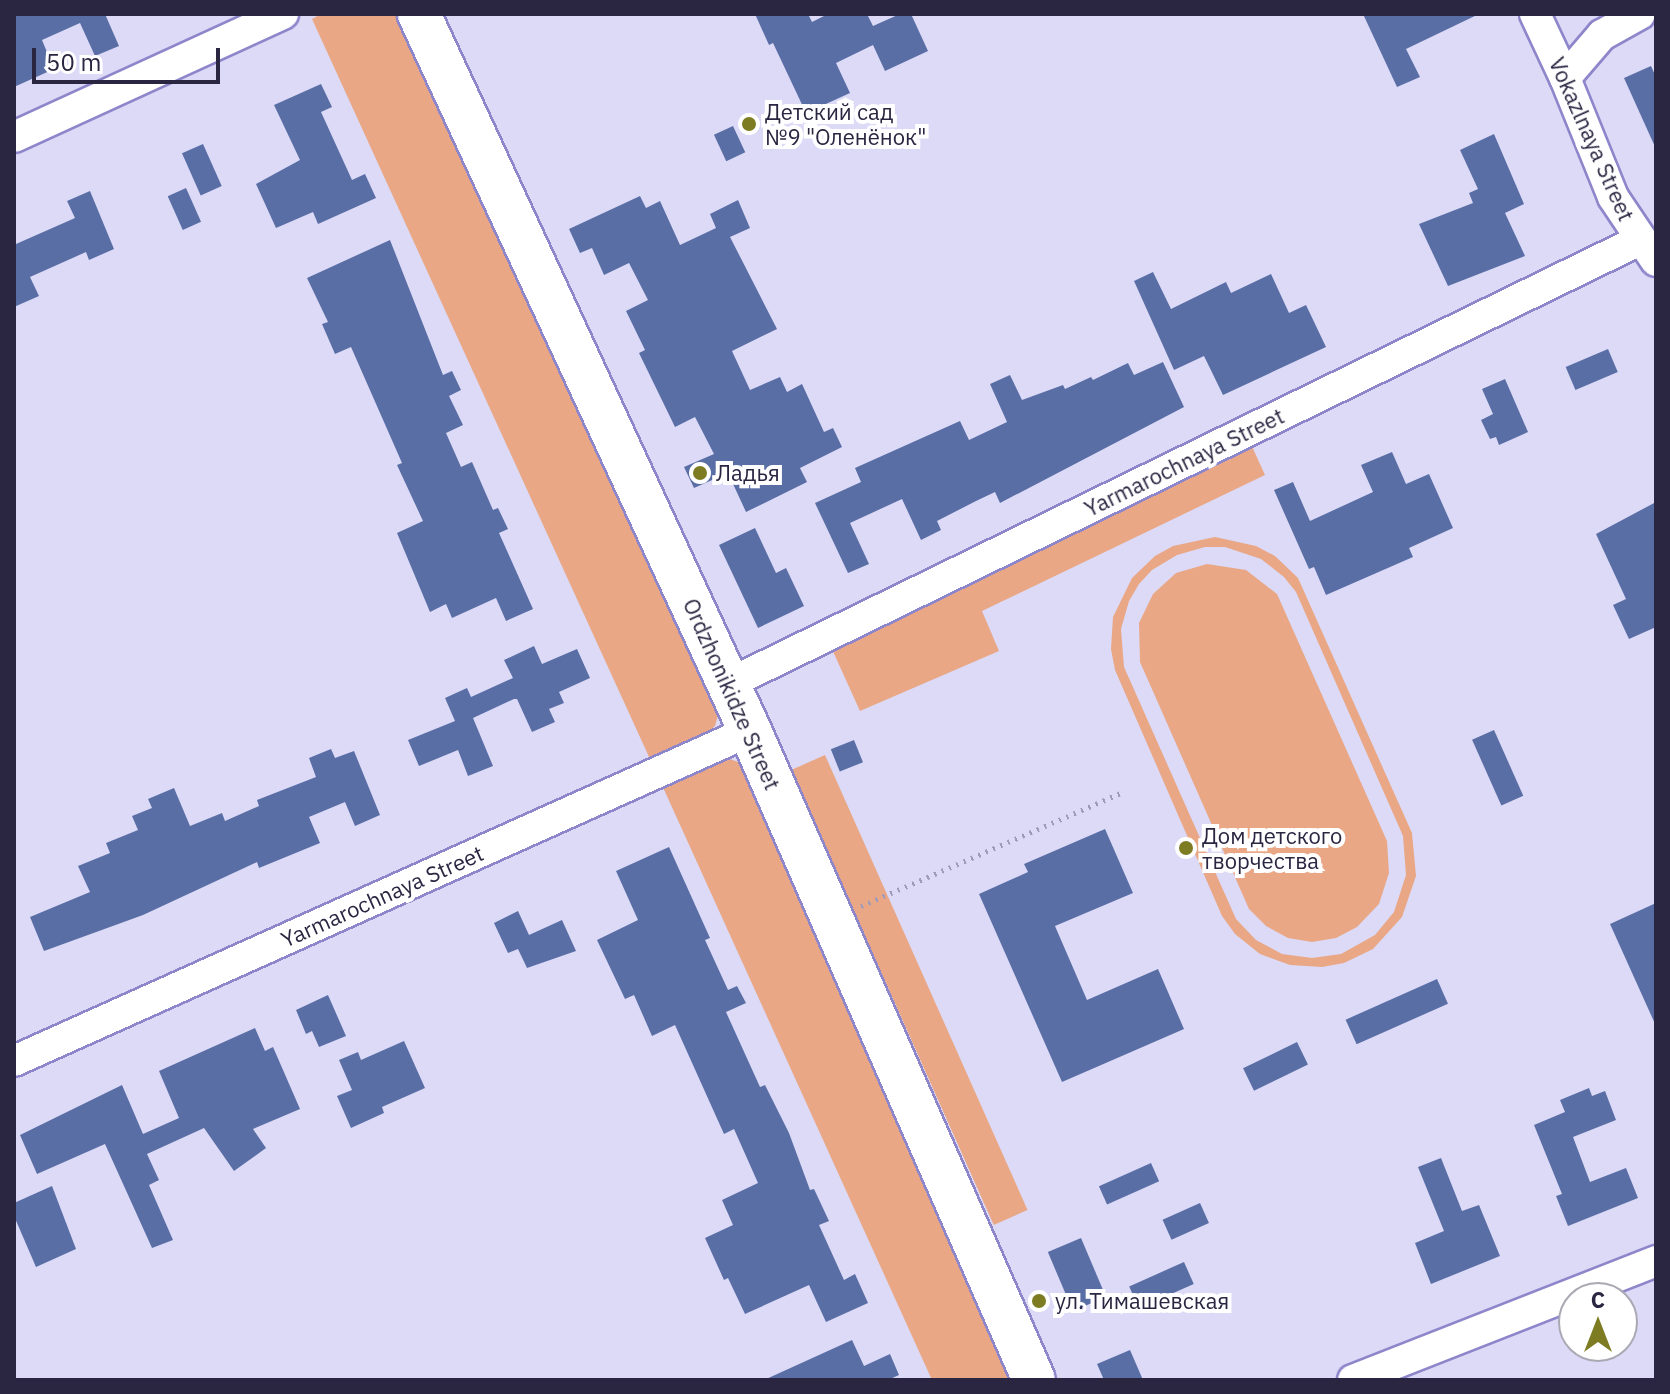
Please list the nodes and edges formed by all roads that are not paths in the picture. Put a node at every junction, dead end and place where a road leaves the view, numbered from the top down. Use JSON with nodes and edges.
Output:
{"nodes":[{"id":1,"x":283,"y":14,"type":"edge"},
{"id":2,"x":419,"y":14,"type":"edge"},
{"id":3,"x":1535,"y":14,"type":"edge"},
{"id":4,"x":1640,"y":14,"type":"edge"},
{"id":5,"x":1565,"y":78,"type":"junction"},
{"id":6,"x":14,"y":137,"type":"edge"},
{"id":7,"x":1648,"y":250,"type":"edge"},
{"id":8,"x":728,"y":684,"type":"junction"},
{"id":9,"x":750,"y":731,"type":"junction"},
{"id":10,"x":14,"y":1061,"type":"edge"},
{"id":11,"x":1656,"y":1261,"type":"edge"},
{"id":12,"x":1034,"y":1380,"type":"edge"},
{"id":13,"x":1353,"y":1380,"type":"edge"}],
"edges":[{"from":1,"to":6,"type":"street"},
{"from":2,"to":8,"type":"main road","name":"Ordzhonikidze Street"},
{"from":3,"to":5,"type":"street","name":"Vokazlnaya Street"},
{"from":4,"to":5,"type":"street"},
{"from":5,"to":7,"type":"street","name":"Vokazlnaya Street"},
{"from":7,"to":8,"type":"street","name":"Yarmarochnaya Street"},
{"from":8,"to":9,"type":"main road","name":"Ordzhonikidze Street"},
{"from":9,"to":10,"type":"street","name":"Yarmarochnaya Street"},
{"from":9,"to":12,"type":"main road","name":"Ordzhonikidze Street"},
{"from":11,"to":13,"type":"street"}]}
